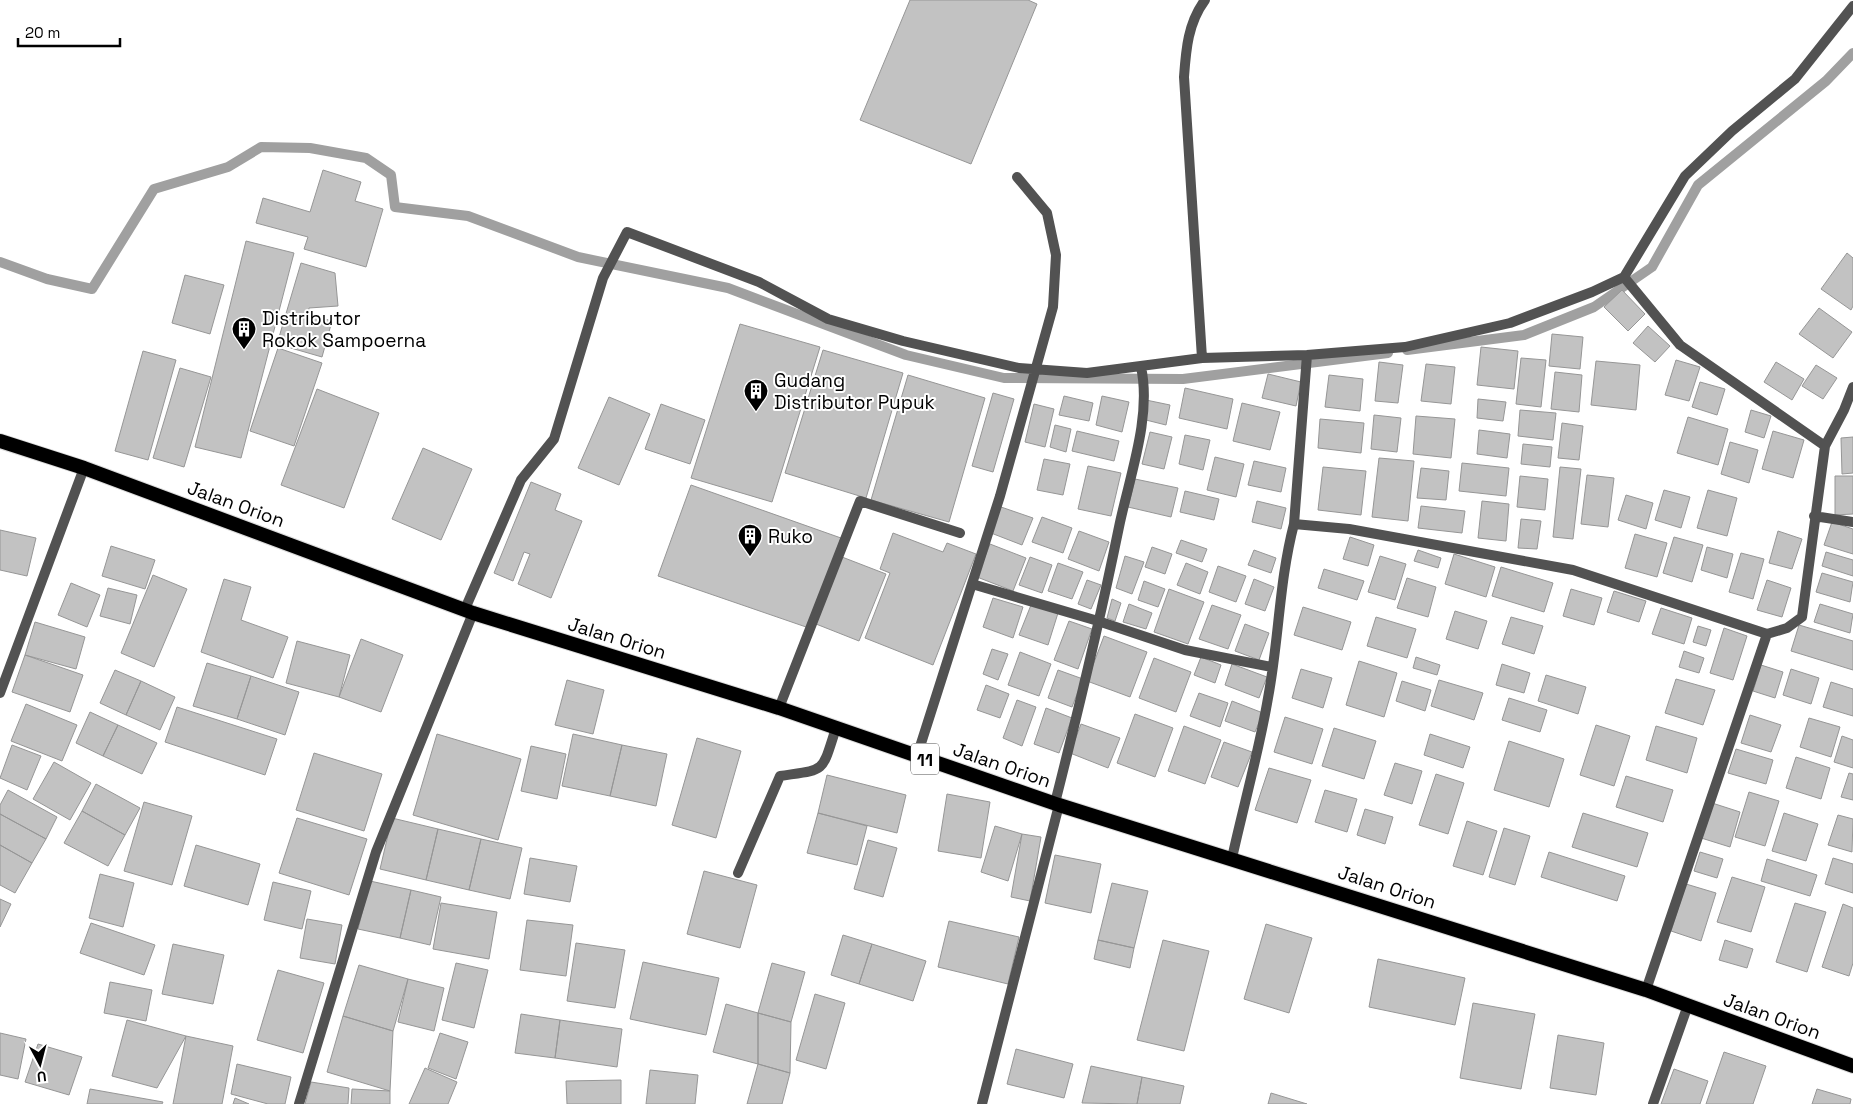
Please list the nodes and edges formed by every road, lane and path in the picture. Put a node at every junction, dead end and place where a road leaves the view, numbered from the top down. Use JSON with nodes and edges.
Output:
{"nodes":[{"id":1,"x":1204,"y":0,"type":"edge"},
{"id":2,"x":1853,"y":6,"type":"edge"},
{"id":3,"x":1016,"y":177,"type":"dead end"},
{"id":4,"x":1625,"y":278,"type":"junction"},
{"id":5,"x":1307,"y":356,"type":"junction"},
{"id":6,"x":1202,"y":358,"type":"junction"},
{"id":7,"x":1142,"y":370,"type":"junction"},
{"id":8,"x":1037,"y":371,"type":"junction"},
{"id":9,"x":1853,"y":387,"type":"edge"},
{"id":10,"x":0,"y":441,"type":"edge"},
{"id":11,"x":1825,"y":446,"type":"junction"},
{"id":12,"x":84,"y":468,"type":"junction"},
{"id":13,"x":1814,"y":516,"type":"junction"},
{"id":14,"x":1853,"y":522,"type":"edge"},
{"id":15,"x":1294,"y":524,"type":"junction"},
{"id":16,"x":960,"y":533,"type":"dead end"},
{"id":17,"x":972,"y":584,"type":"junction"},
{"id":18,"x":469,"y":611,"type":"junction"},
{"id":19,"x":1098,"y":621,"type":"junction"},
{"id":20,"x":1767,"y":634,"type":"junction"},
{"id":21,"x":1272,"y":667,"type":"junction"},
{"id":22,"x":0,"y":693,"type":"edge"},
{"id":23,"x":779,"y":708,"type":"junction"},
{"id":24,"x":836,"y":728,"type":"junction"},
{"id":25,"x":917,"y":756,"type":"junction"},
{"id":26,"x":1057,"y":804,"type":"junction"},
{"id":27,"x":1232,"y":858,"type":"junction"},
{"id":28,"x":738,"y":873,"type":"dead end"},
{"id":29,"x":1646,"y":990,"type":"junction"},
{"id":30,"x":1688,"y":1004,"type":"junction"},
{"id":31,"x":1853,"y":1066,"type":"edge"},
{"id":32,"x":299,"y":1104,"type":"edge"},
{"id":33,"x":982,"y":1104,"type":"edge"},
{"id":34,"x":1653,"y":1104,"type":"edge"}],
"edges":[{"from":1,"to":6,"type":"street"},
{"from":2,"to":4,"type":"street"},
{"from":3,"to":8,"type":"street"},
{"from":4,"to":5,"type":"street"},
{"from":4,"to":11,"type":"street"},
{"from":5,"to":6,"type":"street"},
{"from":5,"to":15,"type":"street"},
{"from":6,"to":7,"type":"street"},
{"from":7,"to":8,"type":"street"},
{"from":7,"to":19,"type":"street"},
{"from":8,"to":17,"type":"street"},
{"from":8,"to":18,"type":"street"},
{"from":9,"to":11,"type":"street"},
{"from":10,"to":12,"type":"highway","name":"Jalan Orion","number":"11"},
{"from":11,"to":13,"type":"street"},
{"from":12,"to":18,"type":"highway","name":"Jalan Orion","number":"11"},
{"from":12,"to":22,"type":"street"},
{"from":13,"to":14,"type":"street"},
{"from":13,"to":20,"type":"street"},
{"from":15,"to":20,"type":"street"},
{"from":15,"to":21,"type":"street"},
{"from":16,"to":23,"type":"street"},
{"from":17,"to":19,"type":"street"},
{"from":17,"to":25,"type":"street"},
{"from":18,"to":23,"type":"highway","name":"Jalan Orion","number":"11"},
{"from":18,"to":32,"type":"street"},
{"from":19,"to":21,"type":"street"},
{"from":19,"to":26,"type":"street"},
{"from":20,"to":29,"type":"street"},
{"from":21,"to":27,"type":"street"},
{"from":23,"to":24,"type":"highway","name":"Jalan Orion","number":"11"},
{"from":24,"to":25,"type":"highway","name":"Jalan Orion","number":"11"},
{"from":24,"to":28,"type":"street"},
{"from":25,"to":26,"type":"highway","name":"Jalan Orion","number":"11"},
{"from":26,"to":27,"type":"highway","name":"Jalan Orion","number":"11"},
{"from":26,"to":33,"type":"street"},
{"from":27,"to":29,"type":"highway","name":"Jalan Orion","number":"11"},
{"from":29,"to":30,"type":"highway","name":"Jalan Orion","number":"11"},
{"from":30,"to":31,"type":"highway","name":"Jalan Orion","number":"11"},
{"from":30,"to":34,"type":"street"}]}
